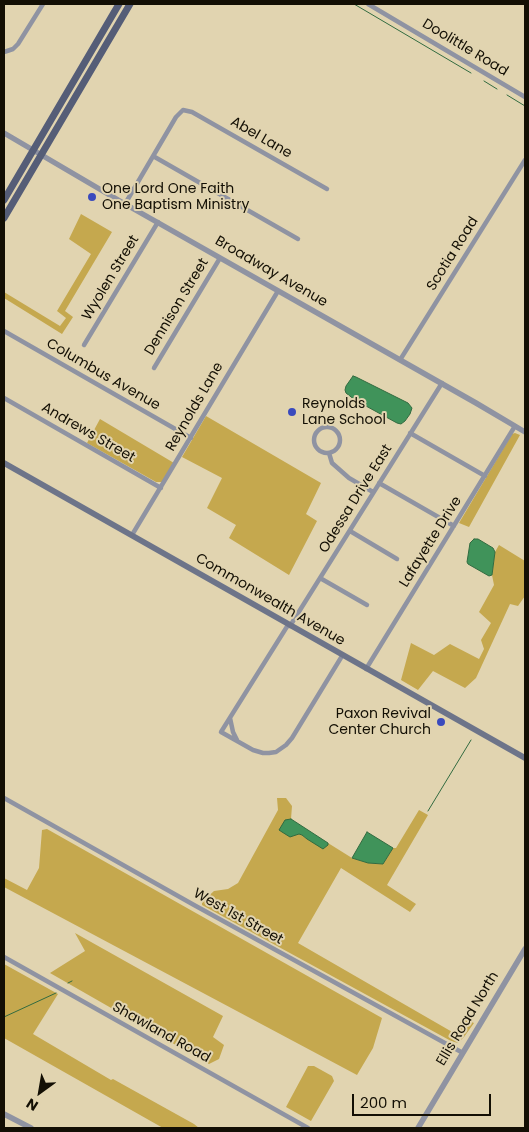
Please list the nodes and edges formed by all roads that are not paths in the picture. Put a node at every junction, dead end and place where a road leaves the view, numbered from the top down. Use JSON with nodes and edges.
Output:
{"nodes":[{"id":1,"x":36,"y":4,"type":"edge"},
{"id":2,"x":119,"y":4,"type":"edge"},
{"id":3,"x":130,"y":4,"type":"edge"},
{"id":4,"x":368,"y":4,"type":"edge"},
{"id":5,"x":42,"y":5,"type":"edge"},
{"id":6,"x":4,"y":52,"type":"edge"},
{"id":7,"x":83,"y":67,"type":"junction"},
{"id":8,"x":91,"y":72,"type":"junction"},
{"id":9,"x":525,"y":96,"type":"edge"},
{"id":10,"x":4,"y":133,"type":"edge"},
{"id":11,"x":34,"y":151,"type":"junction"},
{"id":12,"x":41,"y":155,"type":"junction"},
{"id":13,"x":153,"y":156,"type":"junction"},
{"id":14,"x":525,"y":160,"type":"edge"},
{"id":15,"x":327,"y":189,"type":"dead end"},
{"id":16,"x":4,"y":200,"type":"edge"},
{"id":17,"x":125,"y":204,"type":"junction"},
{"id":18,"x":4,"y":218,"type":"edge"},
{"id":19,"x":158,"y":222,"type":"junction"},
{"id":20,"x":298,"y":239,"type":"dead end"},
{"id":21,"x":220,"y":258,"type":"junction"},
{"id":22,"x":278,"y":290,"type":"junction"},
{"id":23,"x":4,"y":332,"type":"edge"},
{"id":24,"x":84,"y":345,"type":"dead end"},
{"id":25,"x":400,"y":360,"type":"junction"},
{"id":26,"x":154,"y":368,"type":"dead end"},
{"id":27,"x":442,"y":383,"type":"junction"},
{"id":28,"x":4,"y":398,"type":"edge"},
{"id":29,"x":516,"y":426,"type":"junction"},
{"id":30,"x":525,"y":432,"type":"edge"},
{"id":31,"x":410,"y":433,"type":"junction"},
{"id":32,"x":190,"y":438,"type":"junction"},
{"id":33,"x":329,"y":453,"type":"junction"},
{"id":34,"x":4,"y":463,"type":"edge"},
{"id":35,"x":486,"y":476,"type":"junction"},
{"id":36,"x":379,"y":483,"type":"junction"},
{"id":37,"x":161,"y":488,"type":"junction"},
{"id":38,"x":373,"y":492,"type":"junction"},
{"id":39,"x":454,"y":526,"type":"junction"},
{"id":40,"x":350,"y":531,"type":"junction"},
{"id":41,"x":132,"y":536,"type":"junction"},
{"id":42,"x":397,"y":558,"type":"dead end"},
{"id":43,"x":320,"y":578,"type":"junction"},
{"id":44,"x":367,"y":605,"type":"dead end"},
{"id":45,"x":289,"y":625,"type":"junction"},
{"id":46,"x":342,"y":656,"type":"junction"},
{"id":47,"x":366,"y":669,"type":"junction"},
{"id":48,"x":230,"y":718,"type":"junction"},
{"id":49,"x":238,"y":742,"type":"junction"},
{"id":50,"x":525,"y":758,"type":"edge"},
{"id":51,"x":4,"y":798,"type":"edge"},
{"id":52,"x":525,"y":950,"type":"edge"},
{"id":53,"x":4,"y":957,"type":"edge"},
{"id":54,"x":463,"y":1053,"type":"junction"},
{"id":55,"x":4,"y":1114,"type":"edge"},
{"id":56,"x":31,"y":1128,"type":"edge"},
{"id":57,"x":308,"y":1128,"type":"edge"},
{"id":58,"x":418,"y":1128,"type":"edge"}],
"edges":[{"from":1,"to":5,"type":"street"},
{"from":2,"to":7,"type":"main road"},
{"from":3,"to":8,"type":"main road"},
{"from":4,"to":9,"type":"street","name":"Doolittle Road"},
{"from":5,"to":6,"type":"street"},
{"from":7,"to":8,"type":"street"},
{"from":7,"to":11,"type":"main road"},
{"from":8,"to":12,"type":"main road"},
{"from":10,"to":11,"type":"street","name":"Broadway Avenue"},
{"from":11,"to":12,"type":"street","name":"Broadway Avenue"},
{"from":11,"to":16,"type":"main road"},
{"from":12,"to":17,"type":"street","name":"Broadway Avenue"},
{"from":12,"to":18,"type":"main road"},
{"from":13,"to":15,"type":"street","name":"Abel Lane"},
{"from":13,"to":17,"type":"street"},
{"from":13,"to":20,"type":"street"},
{"from":14,"to":25,"type":"street","name":"Scotia Road"},
{"from":17,"to":19,"type":"street","name":"Broadway Avenue"},
{"from":19,"to":21,"type":"street","name":"Broadway Avenue"},
{"from":19,"to":24,"type":"street","name":"Wyolen Street"},
{"from":21,"to":22,"type":"street","name":"Broadway Avenue"},
{"from":21,"to":26,"type":"street","name":"Dennison Street"},
{"from":22,"to":25,"type":"street","name":"Broadway Avenue"},
{"from":22,"to":32,"type":"street","name":"Reynolds Lane"},
{"from":23,"to":32,"type":"street","name":"Columbus Avenue"},
{"from":25,"to":27,"type":"street","name":"Broadway Avenue"},
{"from":27,"to":29,"type":"street","name":"Broadway Avenue"},
{"from":27,"to":31,"type":"street","name":"Odessa Drive East"},
{"from":28,"to":37,"type":"street","name":"Andrews Street"},
{"from":29,"to":30,"type":"street","name":"Broadway Avenue"},
{"from":29,"to":35,"type":"street","name":"Lafayette Drive"},
{"from":31,"to":35,"type":"street"},
{"from":31,"to":36,"type":"street","name":"Odessa Drive East"},
{"from":32,"to":37,"type":"street","name":"Reynolds Lane"},
{"from":33,"to":33,"type":"street"},
{"from":33,"to":38,"type":"street"},
{"from":34,"to":41,"type":"main road","name":"Commonwealth Avenue"},
{"from":35,"to":39,"type":"street","name":"Lafayette Drive"},
{"from":36,"to":38,"type":"street","name":"Odessa Drive East"},
{"from":36,"to":39,"type":"street"},
{"from":37,"to":41,"type":"street","name":"Reynolds Lane"},
{"from":38,"to":40,"type":"street","name":"Odessa Drive East"},
{"from":39,"to":47,"type":"street","name":"Lafayette Drive"},
{"from":40,"to":42,"type":"street"},
{"from":40,"to":43,"type":"street","name":"Odessa Drive East"},
{"from":41,"to":45,"type":"main road","name":"Commonwealth Avenue"},
{"from":43,"to":44,"type":"street"},
{"from":43,"to":45,"type":"street","name":"Odessa Drive East"},
{"from":45,"to":46,"type":"main road","name":"Commonwealth Avenue"},
{"from":45,"to":48,"type":"street","name":"Odessa Drive East"},
{"from":46,"to":47,"type":"main road","name":"Commonwealth Avenue"},
{"from":46,"to":49,"type":"street"},
{"from":47,"to":50,"type":"main road","name":"Commonwealth Avenue"},
{"from":48,"to":49,"type":"street"},
{"from":48,"to":49,"type":"street","name":"Odessa Drive East"},
{"from":51,"to":54,"type":"street","name":"West 1st Street"},
{"from":52,"to":54,"type":"street","name":"Ellis Road North"},
{"from":53,"to":57,"type":"street","name":"Shawland Road"},
{"from":54,"to":58,"type":"street","name":"Ellis Road North"},
{"from":55,"to":56,"type":"street"}]}
